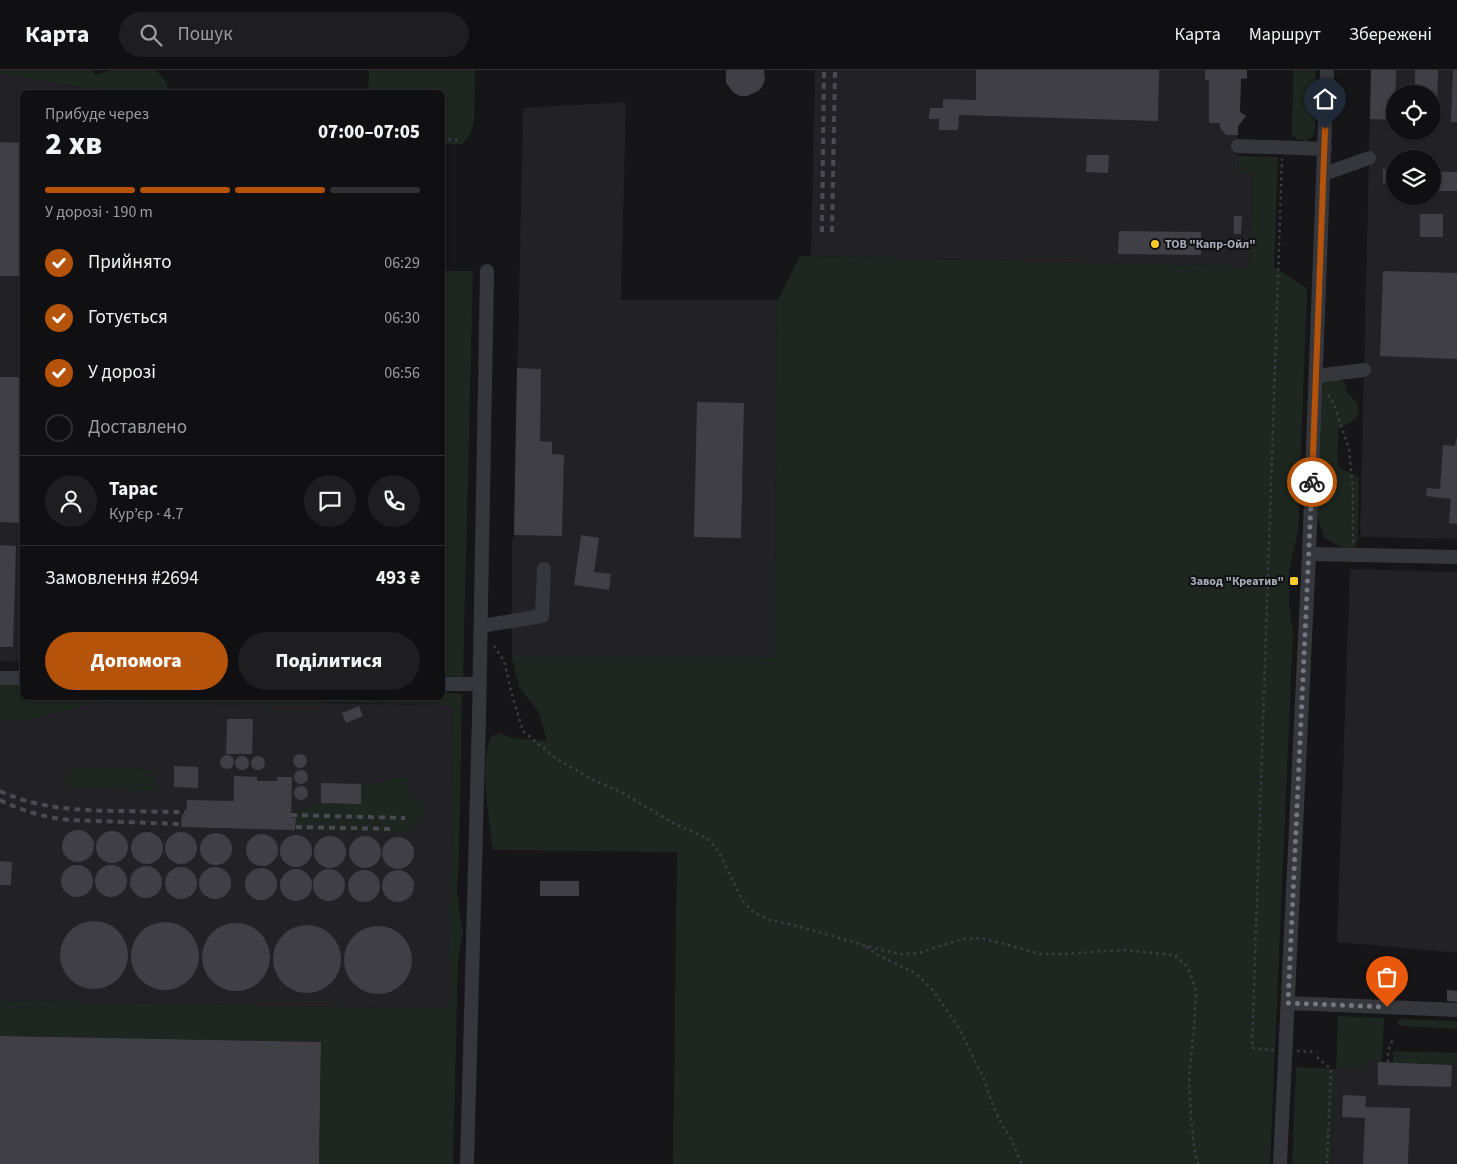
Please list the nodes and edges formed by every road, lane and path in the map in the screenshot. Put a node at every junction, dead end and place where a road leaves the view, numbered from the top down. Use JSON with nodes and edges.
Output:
{"nodes":[{"id":1,"x":1327,"y":70,"type":"edge"},
{"id":2,"x":445,"y":139,"type":"edge"},
{"id":3,"x":461,"y":140,"type":"dead end"},
{"id":4,"x":1238,"y":146,"type":"dead end"},
{"id":5,"x":1283,"y":148,"type":"junction"},
{"id":6,"x":1325,"y":148,"type":"junction"},
{"id":7,"x":1369,"y":158,"type":"dead end"},
{"id":8,"x":1324,"y":174,"type":"junction"},
{"id":9,"x":487,"y":271,"type":"dead end"},
{"id":10,"x":1364,"y":370,"type":"dead end"},
{"id":11,"x":1316,"y":376,"type":"junction"},
{"id":12,"x":1309,"y":554,"type":"junction"},
{"id":13,"x":1353,"y":554,"type":"junction"},
{"id":14,"x":1457,"y":557,"type":"edge"},
{"id":15,"x":544,"y":569,"type":"dead end"},
{"id":16,"x":481,"y":626,"type":"junction"},
{"id":17,"x":0,"y":678,"type":"edge"},
{"id":18,"x":20,"y":678,"type":"edge"},
{"id":19,"x":445,"y":684,"type":"edge"},
{"id":20,"x":480,"y":684,"type":"junction"},
{"id":21,"x":863,"y":945,"type":"junction"},
{"id":22,"x":1288,"y":1003,"type":"junction"},
{"id":23,"x":1457,"y":1010,"type":"edge"},
{"id":24,"x":1393,"y":1038,"type":"dead end"},
{"id":25,"x":1286,"y":1050,"type":"junction"},
{"id":26,"x":1317,"y":1052,"type":"dead end"},
{"id":27,"x":1317,"y":1057,"type":"dead end"},
{"id":28,"x":1388,"y":1062,"type":"dead end"},
{"id":29,"x":467,"y":1164,"type":"edge"},
{"id":30,"x":1022,"y":1164,"type":"edge"},
{"id":31,"x":1198,"y":1164,"type":"edge"},
{"id":32,"x":1280,"y":1164,"type":"edge"},
{"id":33,"x":1327,"y":1164,"type":"edge"}],
"edges":[{"from":1,"to":6,"type":"street"},
{"from":2,"to":3,"type":"path"},
{"from":4,"to":5,"type":"street"},
{"from":5,"to":6,"type":"street"},
{"from":5,"to":25,"type":"path"},
{"from":6,"to":8,"type":"street"},
{"from":7,"to":8,"type":"street"},
{"from":8,"to":11,"type":"street"},
{"from":9,"to":16,"type":"street"},
{"from":10,"to":11,"type":"street"},
{"from":11,"to":12,"type":"street"},
{"from":11,"to":13,"type":"path"},
{"from":12,"to":13,"type":"street"},
{"from":12,"to":22,"type":"street"},
{"from":13,"to":14,"type":"street"},
{"from":15,"to":16,"type":"street"},
{"from":16,"to":20,"type":"street"},
{"from":16,"to":21,"type":"path"},
{"from":17,"to":18,"type":"street"},
{"from":19,"to":20,"type":"street"},
{"from":20,"to":29,"type":"street"},
{"from":21,"to":30,"type":"path"},
{"from":21,"to":31,"type":"path"},
{"from":22,"to":23,"type":"street"},
{"from":22,"to":25,"type":"street"},
{"from":24,"to":28,"type":"path"},
{"from":25,"to":26,"type":"path"},
{"from":25,"to":32,"type":"street"},
{"from":27,"to":33,"type":"path"}]}
